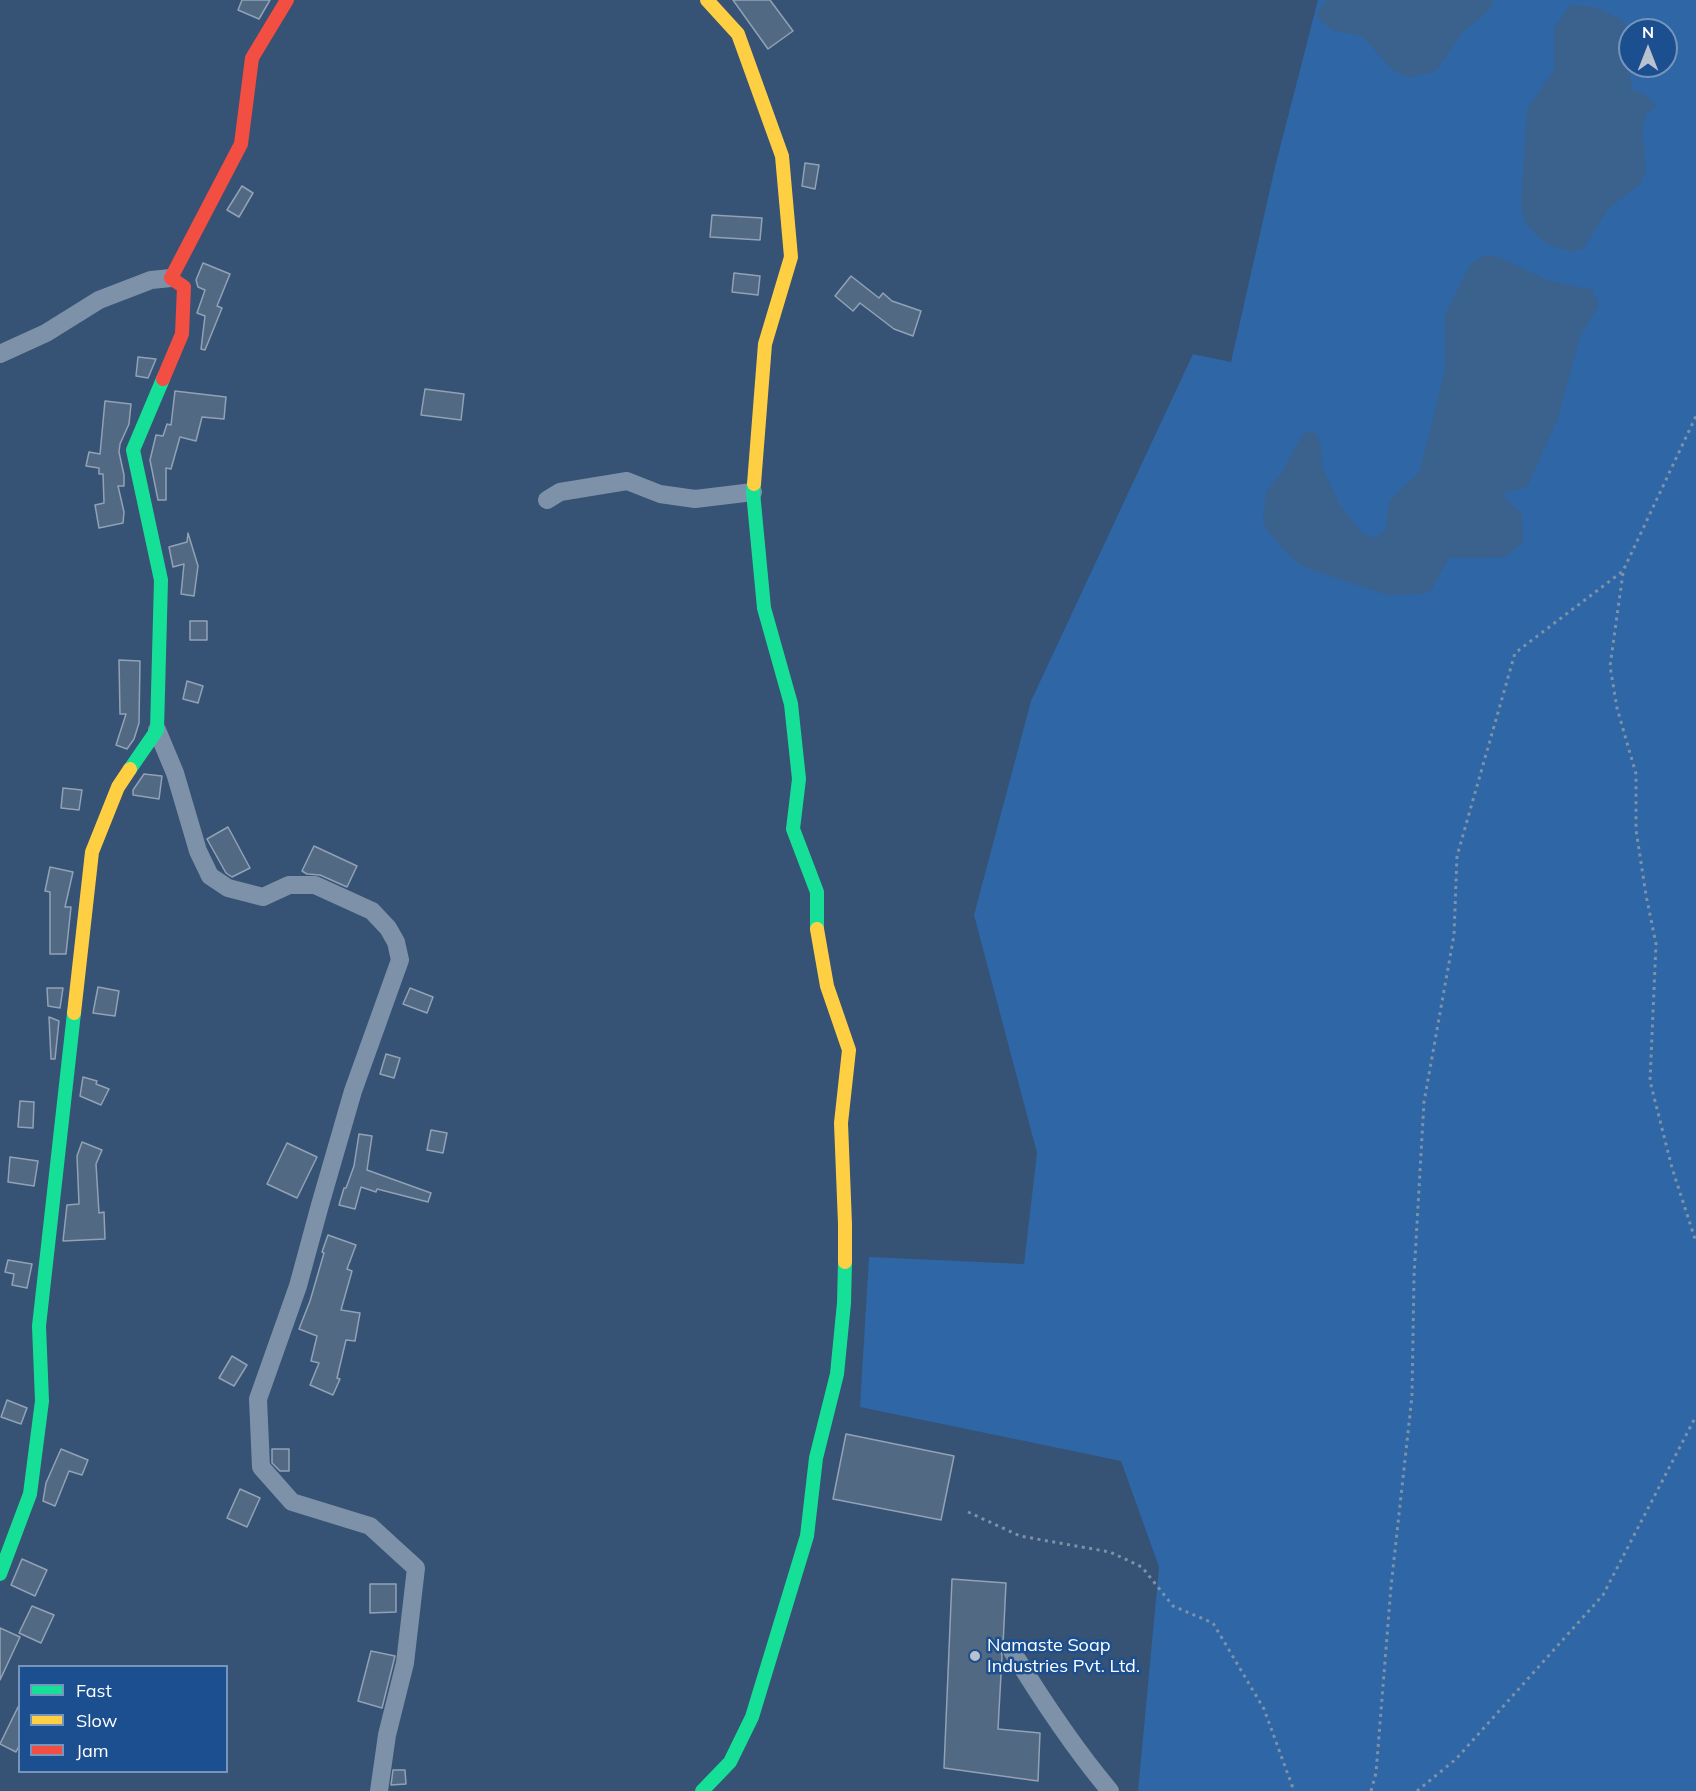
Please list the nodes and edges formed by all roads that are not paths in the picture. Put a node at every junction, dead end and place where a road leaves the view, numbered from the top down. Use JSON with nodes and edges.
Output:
{"nodes":[{"id":1,"x":287,"y":0,"type":"edge"},
{"id":2,"x":707,"y":0,"type":"edge"},
{"id":3,"x":171,"y":278,"type":"junction"},
{"id":4,"x":0,"y":354,"type":"edge"},
{"id":5,"x":753,"y":492,"type":"junction"},
{"id":6,"x":547,"y":500,"type":"dead end"},
{"id":7,"x":157,"y":730,"type":"junction"},
{"id":8,"x":0,"y":1574,"type":"edge"},
{"id":9,"x":1012,"y":1651,"type":"dead end"},
{"id":10,"x":379,"y":1791,"type":"edge"},
{"id":11,"x":702,"y":1791,"type":"edge"},
{"id":12,"x":1110,"y":1791,"type":"edge"}],
"edges":[{"from":1,"to":3,"type":"street"},
{"from":2,"to":5,"type":"street"},
{"from":3,"to":4,"type":"street"},
{"from":3,"to":7,"type":"street"},
{"from":5,"to":6,"type":"street"},
{"from":5,"to":11,"type":"street"},
{"from":7,"to":8,"type":"street"},
{"from":7,"to":10,"type":"street"},
{"from":9,"to":12,"type":"street"}]}
